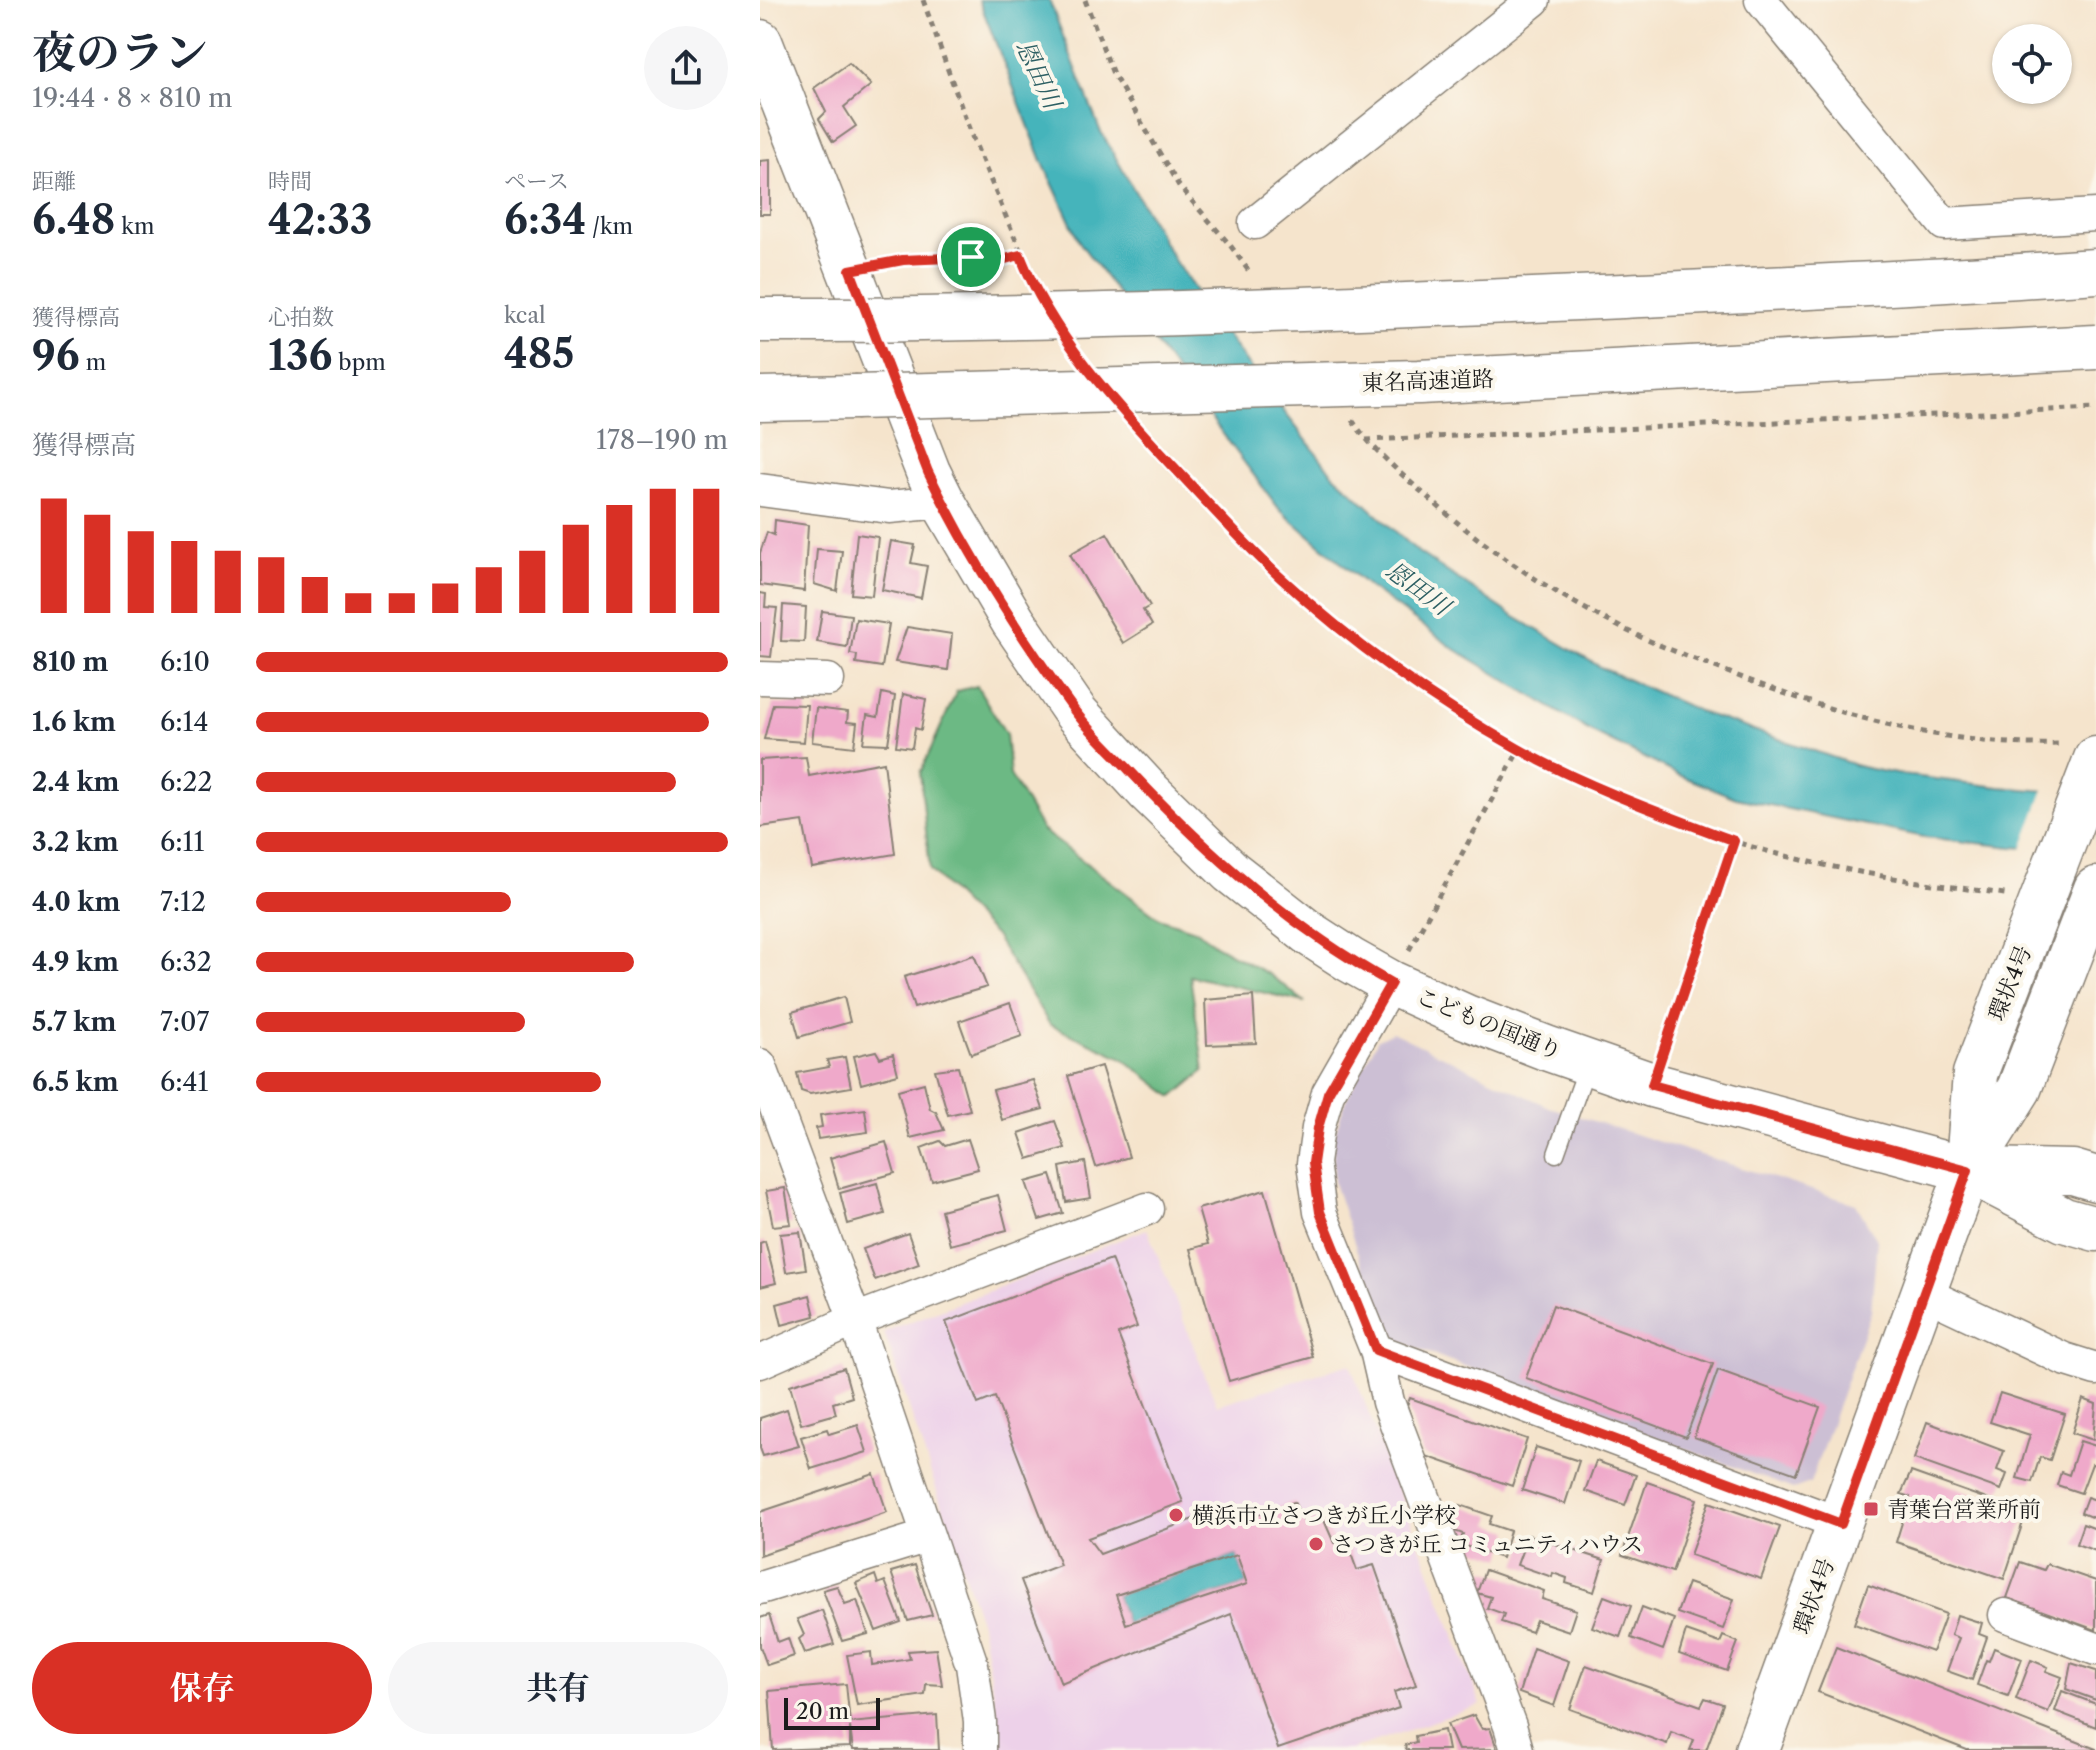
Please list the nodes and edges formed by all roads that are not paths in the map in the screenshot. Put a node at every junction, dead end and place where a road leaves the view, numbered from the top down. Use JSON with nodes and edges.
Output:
{"nodes":[{"id":1,"x":1534,"y":0,"type":"edge"},
{"id":2,"x":1761,"y":0,"type":"edge"},
{"id":3,"x":760,"y":42,"type":"edge"},
{"id":4,"x":2096,"y":215,"type":"edge"},
{"id":5,"x":1255,"y":223,"type":"dead end"},
{"id":6,"x":2096,"y":271,"type":"edge"},
{"id":7,"x":760,"y":320,"type":"edge"},
{"id":8,"x":2096,"y":347,"type":"edge"},
{"id":9,"x":760,"y":399,"type":"edge"},
{"id":10,"x":760,"y":490,"type":"edge"},
{"id":11,"x":943,"y":502,"type":"junction"},
{"id":12,"x":760,"y":678,"type":"edge"},
{"id":13,"x":828,"y":680,"type":"dead end"},
{"id":14,"x":2084,"y":752,"type":"edge"},
{"id":15,"x":2095,"y":891,"type":"edge"},
{"id":16,"x":1391,"y":983,"type":"junction"},
{"id":17,"x":1588,"y":1063,"type":"junction"},
{"id":18,"x":760,"y":1065,"type":"edge"},
{"id":19,"x":1556,"y":1154,"type":"dead end"},
{"id":20,"x":1968,"y":1170,"type":"junction"},
{"id":21,"x":2096,"y":1179,"type":"edge"},
{"id":22,"x":1147,"y":1209,"type":"dead end"},
{"id":23,"x":2096,"y":1229,"type":"edge"},
{"id":24,"x":1922,"y":1292,"type":"junction"},
{"id":25,"x":855,"y":1320,"type":"junction"},
{"id":26,"x":1376,"y":1350,"type":"junction"},
{"id":27,"x":760,"y":1362,"type":"edge"},
{"id":28,"x":2096,"y":1369,"type":"edge"},
{"id":29,"x":1841,"y":1524,"type":"junction"},
{"id":30,"x":928,"y":1536,"type":"junction"},
{"id":31,"x":771,"y":1592,"type":"edge"},
{"id":32,"x":2005,"y":1615,"type":"dead end"},
{"id":33,"x":2096,"y":1649,"type":"edge"},
{"id":34,"x":980,"y":1750,"type":"edge"},
{"id":35,"x":1517,"y":1750,"type":"edge"},
{"id":36,"x":1757,"y":1750,"type":"edge"}],
"edges":[{"from":1,"to":5,"type":"street"},
{"from":2,"to":4,"type":"street"},
{"from":3,"to":11,"type":"main road","name":"こどもの国通り"},
{"from":6,"to":7,"type":"main road","bridge":true},
{"from":8,"to":9,"type":"main road","name":"東名高速道路","bridge":true},
{"from":10,"to":11,"type":"street"},
{"from":11,"to":16,"type":"main road","name":"こどもの国通り"},
{"from":12,"to":13,"type":"street"},
{"from":14,"to":20,"type":"main road","name":"環状4号"},
{"from":15,"to":20,"type":"main road","name":"環状4号"},
{"from":16,"to":17,"type":"main road","name":"こどもの国通り"},
{"from":16,"to":26,"type":"street"},
{"from":17,"to":19,"type":"lane"},
{"from":17,"to":20,"type":"main road","name":"こどもの国通り"},
{"from":18,"to":25,"type":"street"},
{"from":20,"to":21,"type":"main road","name":"こどもの国通り"},
{"from":20,"to":23,"type":"main road","name":"こどもの国通り"},
{"from":20,"to":24,"type":"main road","name":"環状4号"},
{"from":22,"to":25,"type":"street"},
{"from":24,"to":28,"type":"street"},
{"from":24,"to":29,"type":"main road","name":"環状4号"},
{"from":25,"to":27,"type":"street"},
{"from":25,"to":30,"type":"street"},
{"from":26,"to":29,"type":"street"},
{"from":26,"to":35,"type":"street"},
{"from":29,"to":36,"type":"main road","name":"環状4号"},
{"from":30,"to":31,"type":"street"},
{"from":30,"to":34,"type":"street"},
{"from":32,"to":33,"type":"street"}]}
